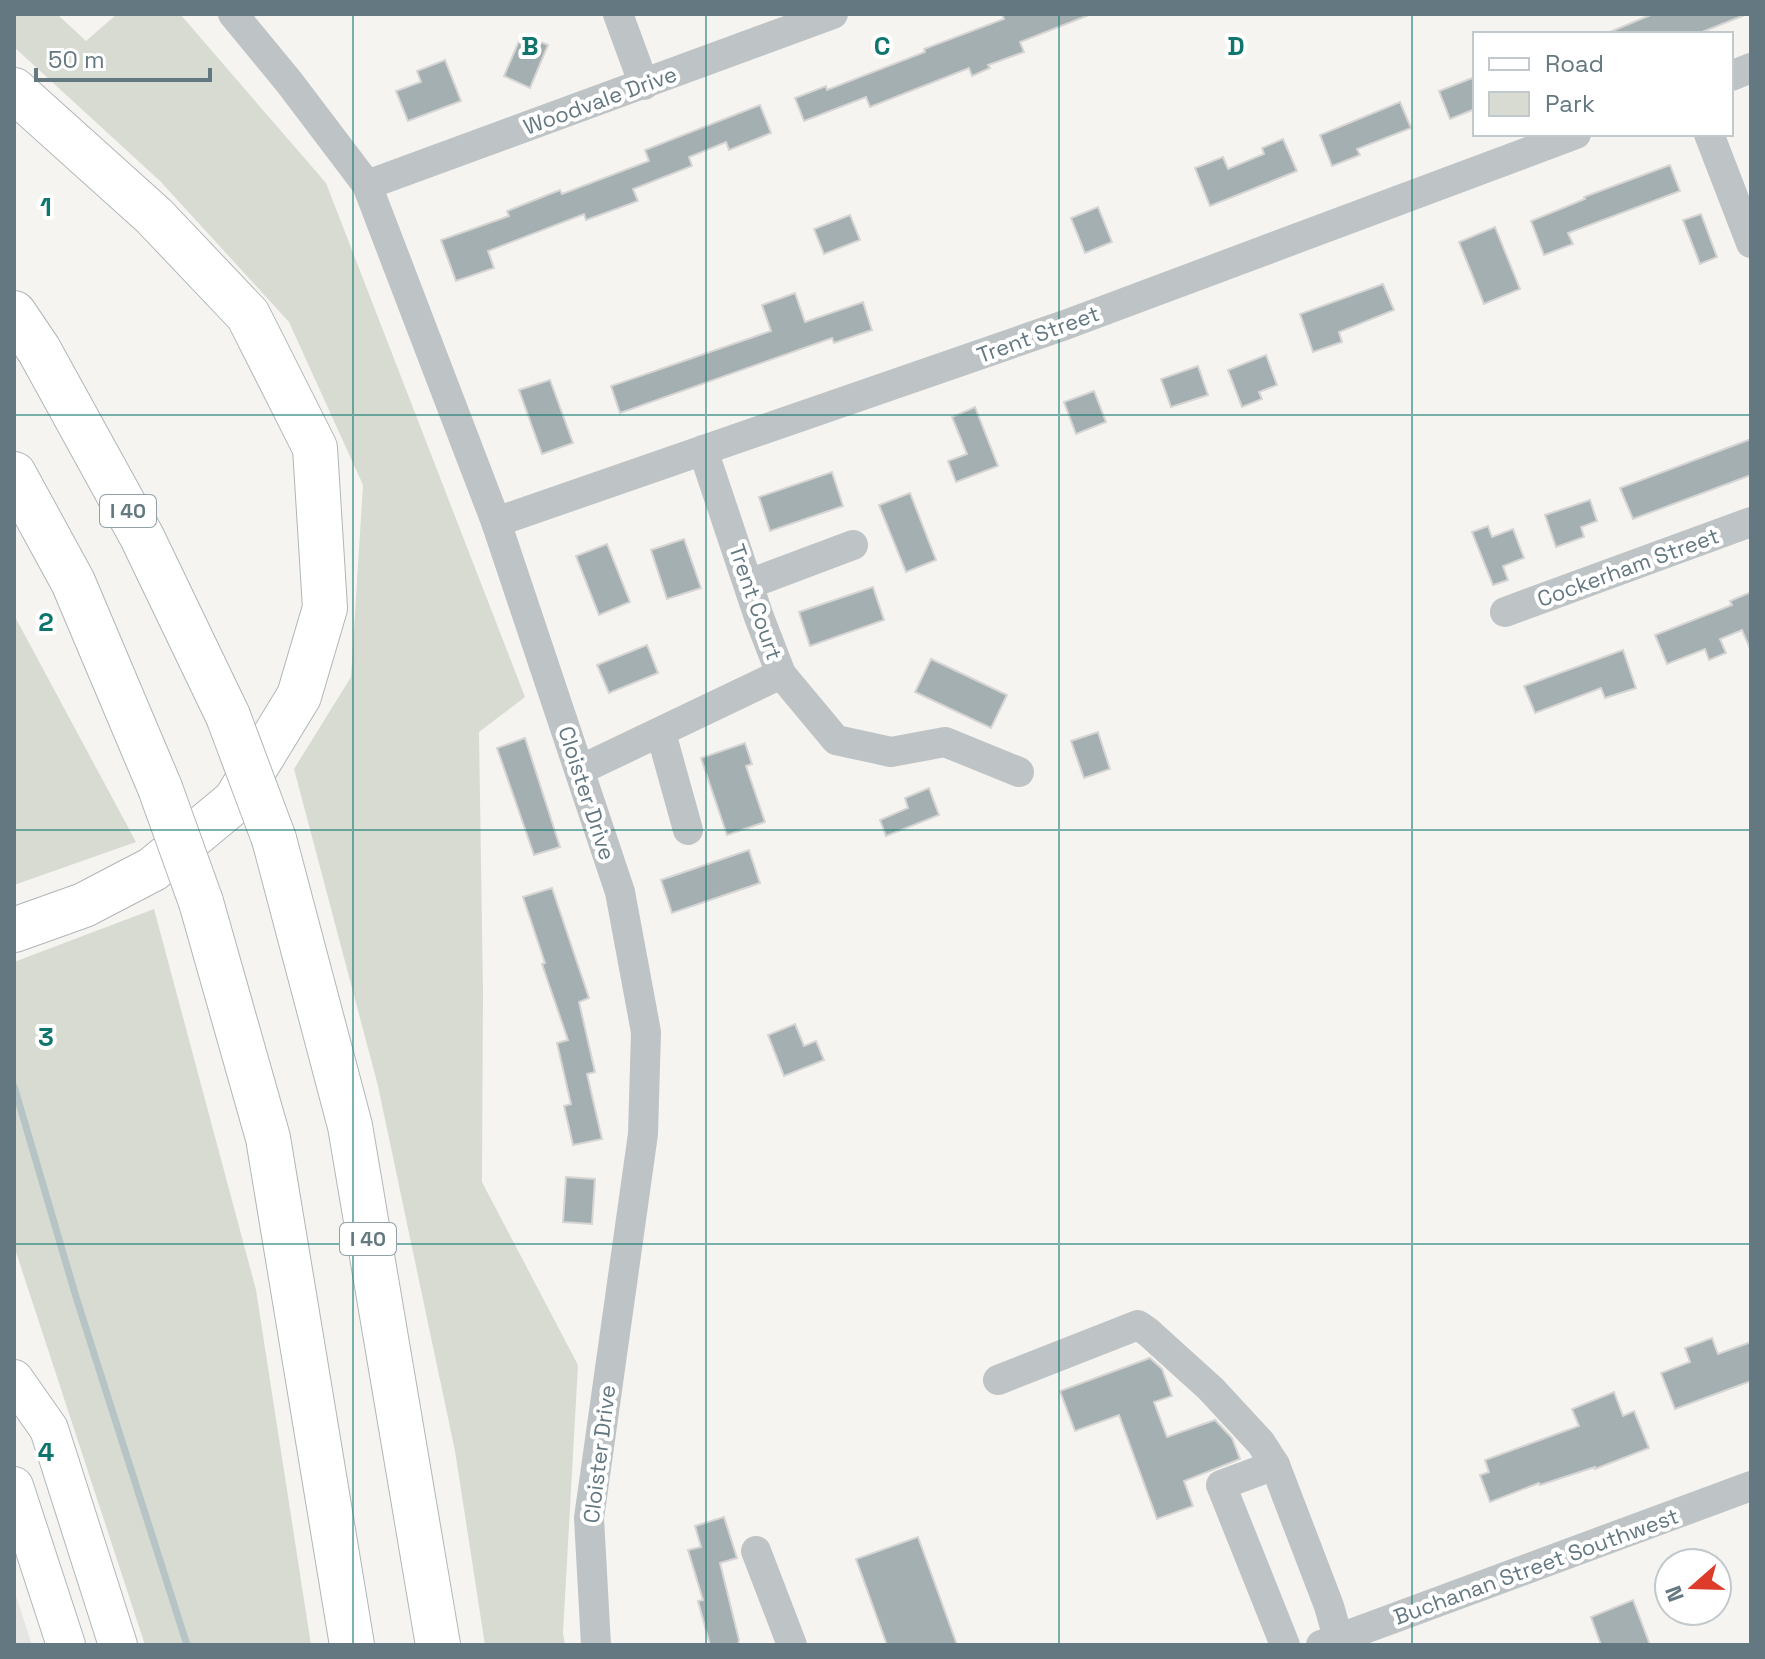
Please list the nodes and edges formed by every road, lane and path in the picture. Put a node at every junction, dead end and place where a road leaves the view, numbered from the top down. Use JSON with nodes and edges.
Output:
{"nodes":[{"id":1,"x":233,"y":14,"type":"edge"},
{"id":2,"x":618,"y":14,"type":"edge"},
{"id":3,"x":833,"y":14,"type":"edge"},
{"id":4,"x":644,"y":85,"type":"junction"},
{"id":5,"x":14,"y":90,"type":"edge"},
{"id":6,"x":1571,"y":136,"type":"edge"},
{"id":7,"x":1710,"y":136,"type":"edge"},
{"id":8,"x":367,"y":185,"type":"junction"},
{"id":9,"x":1751,"y":243,"type":"edge"},
{"id":10,"x":14,"y":313,"type":"edge"},
{"id":11,"x":703,"y":450,"type":"junction"},
{"id":12,"x":14,"y":474,"type":"edge"},
{"id":13,"x":496,"y":522,"type":"junction"},
{"id":14,"x":1751,"y":522,"type":"edge"},
{"id":15,"x":853,"y":545,"type":"dead end"},
{"id":16,"x":749,"y":584,"type":"junction"},
{"id":17,"x":1505,"y":612,"type":"dead end"},
{"id":18,"x":773,"y":679,"type":"junction"},
{"id":19,"x":661,"y":733,"type":"junction"},
{"id":20,"x":580,"y":770,"type":"junction"},
{"id":21,"x":1019,"y":772,"type":"dead end"},
{"id":22,"x":688,"y":830,"type":"dead end"},
{"id":23,"x":14,"y":930,"type":"edge"},
{"id":24,"x":14,"y":1379,"type":"edge"},
{"id":25,"x":998,"y":1380,"type":"dead end"},
{"id":26,"x":1275,"y":1465,"type":"junction"},
{"id":27,"x":14,"y":1486,"type":"edge"},
{"id":28,"x":1751,"y":1486,"type":"edge"},
{"id":29,"x":756,"y":1551,"type":"dead end"},
{"id":30,"x":1333,"y":1643,"type":"edge"},
{"id":31,"x":66,"y":1645,"type":"edge"},
{"id":32,"x":118,"y":1645,"type":"edge"},
{"id":33,"x":352,"y":1645,"type":"edge"},
{"id":34,"x":438,"y":1645,"type":"edge"},
{"id":35,"x":596,"y":1645,"type":"edge"},
{"id":36,"x":792,"y":1645,"type":"edge"},
{"id":37,"x":1285,"y":1645,"type":"edge"}],
"edges":[{"from":1,"to":8,"type":"street","name":"Cloister Drive"},
{"from":2,"to":4,"type":"street"},
{"from":3,"to":4,"type":"street","name":"Woodvale Drive"},
{"from":4,"to":8,"type":"street","name":"Woodvale Drive"},
{"from":5,"to":23,"type":"highway"},
{"from":6,"to":11,"type":"street","name":"Trent Street"},
{"from":7,"to":9,"type":"street"},
{"from":8,"to":13,"type":"street","name":"Cloister Drive"},
{"from":10,"to":34,"type":"highway","number":"I 40","bridge":true},
{"from":11,"to":13,"type":"street","name":"Trent Street"},
{"from":11,"to":16,"type":"street","name":"Trent Court"},
{"from":12,"to":33,"type":"highway","bridge":true},
{"from":13,"to":20,"type":"street","name":"Cloister Drive"},
{"from":14,"to":17,"type":"street","name":"Cockerham Street"},
{"from":15,"to":16,"type":"street"},
{"from":16,"to":18,"type":"street","name":"Trent Court"},
{"from":18,"to":19,"type":"street"},
{"from":18,"to":21,"type":"street","name":"Trent Court"},
{"from":19,"to":20,"type":"street"},
{"from":19,"to":22,"type":"street"},
{"from":20,"to":35,"type":"street","name":"Cloister Drive"},
{"from":24,"to":32,"type":"main road"},
{"from":25,"to":26,"type":"street"},
{"from":26,"to":30,"type":"street"},
{"from":26,"to":37,"type":"street"},
{"from":27,"to":31,"type":"main road"},
{"from":28,"to":30,"type":"street","name":"Buchanan Street Southwest"},
{"from":29,"to":36,"type":"street"}]}
